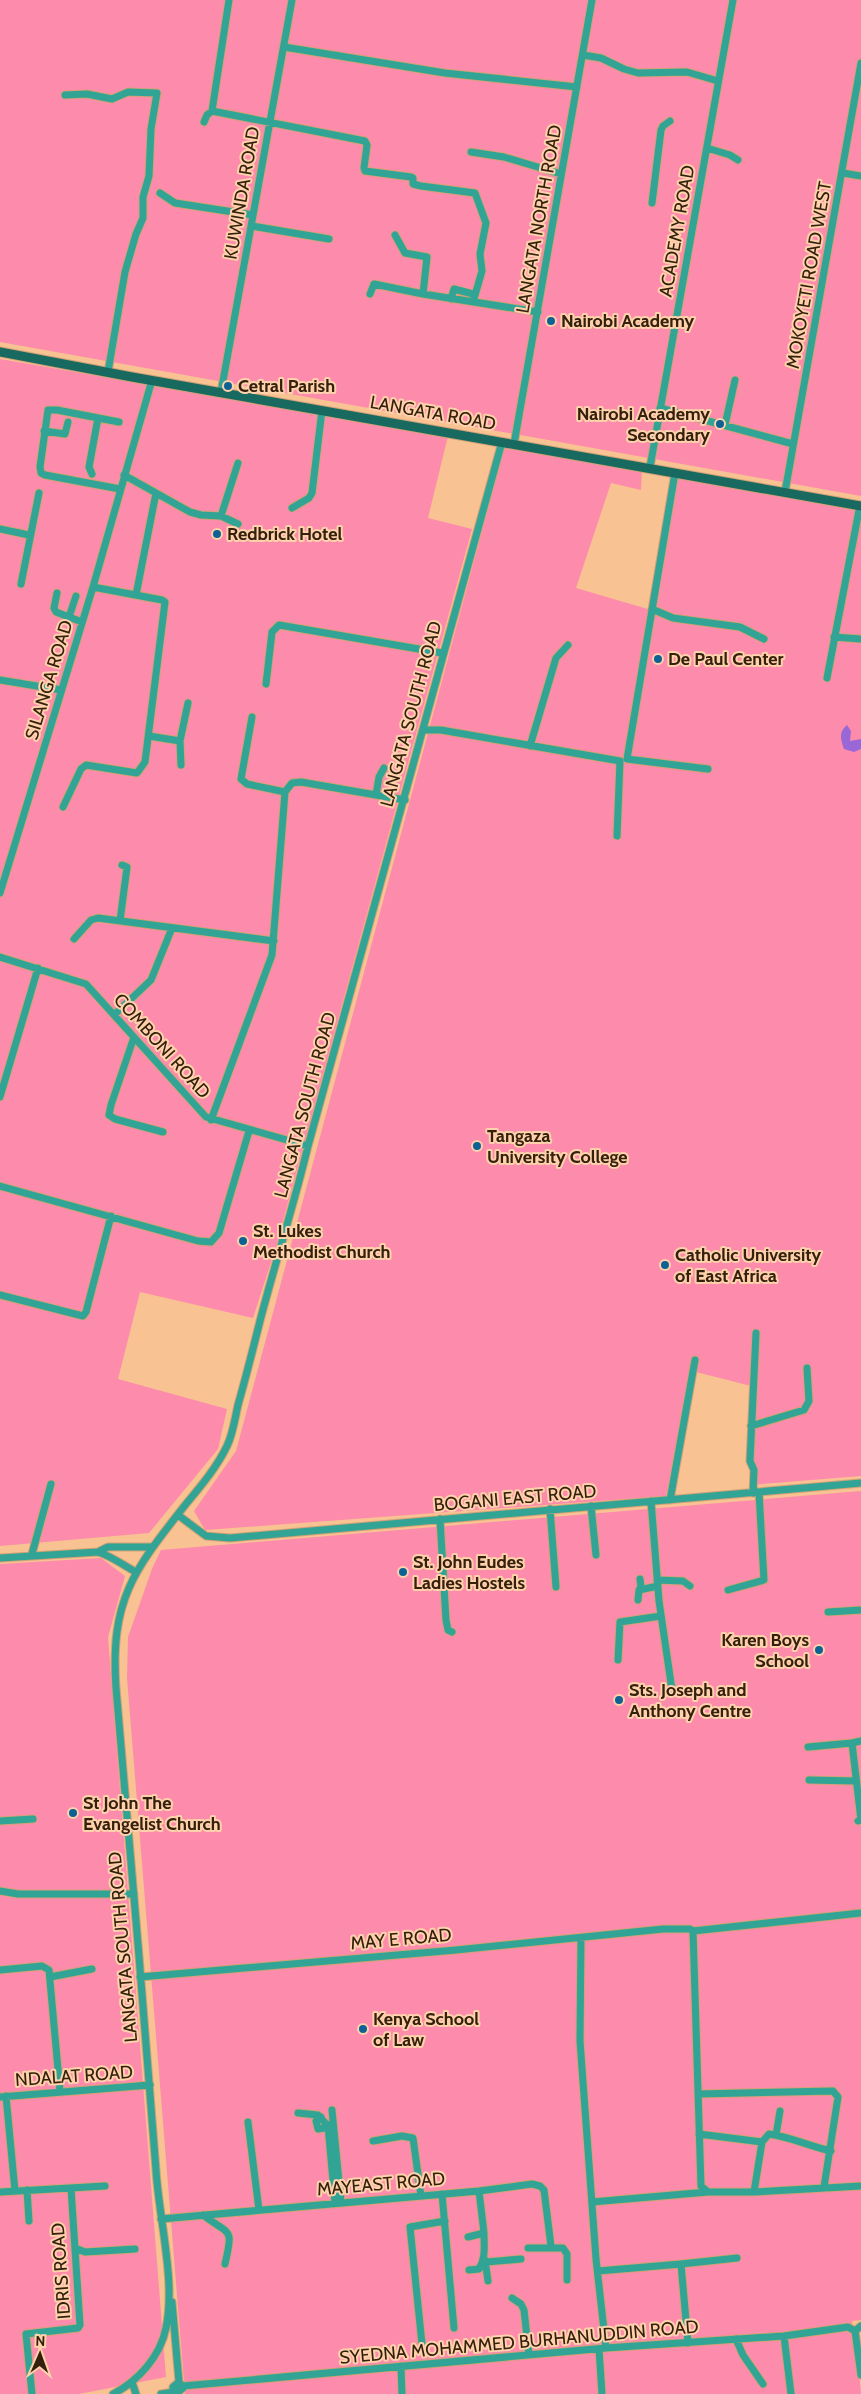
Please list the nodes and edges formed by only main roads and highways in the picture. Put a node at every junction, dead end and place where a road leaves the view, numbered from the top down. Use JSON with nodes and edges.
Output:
{"nodes":[{"id":1,"x":0,"y":352,"type":"edge"},
{"id":2,"x":860,"y":506,"type":"edge"}],
"edges":[{"from":1,"to":2,"type":"main road","name":"LANGATA ROAD"}]}
